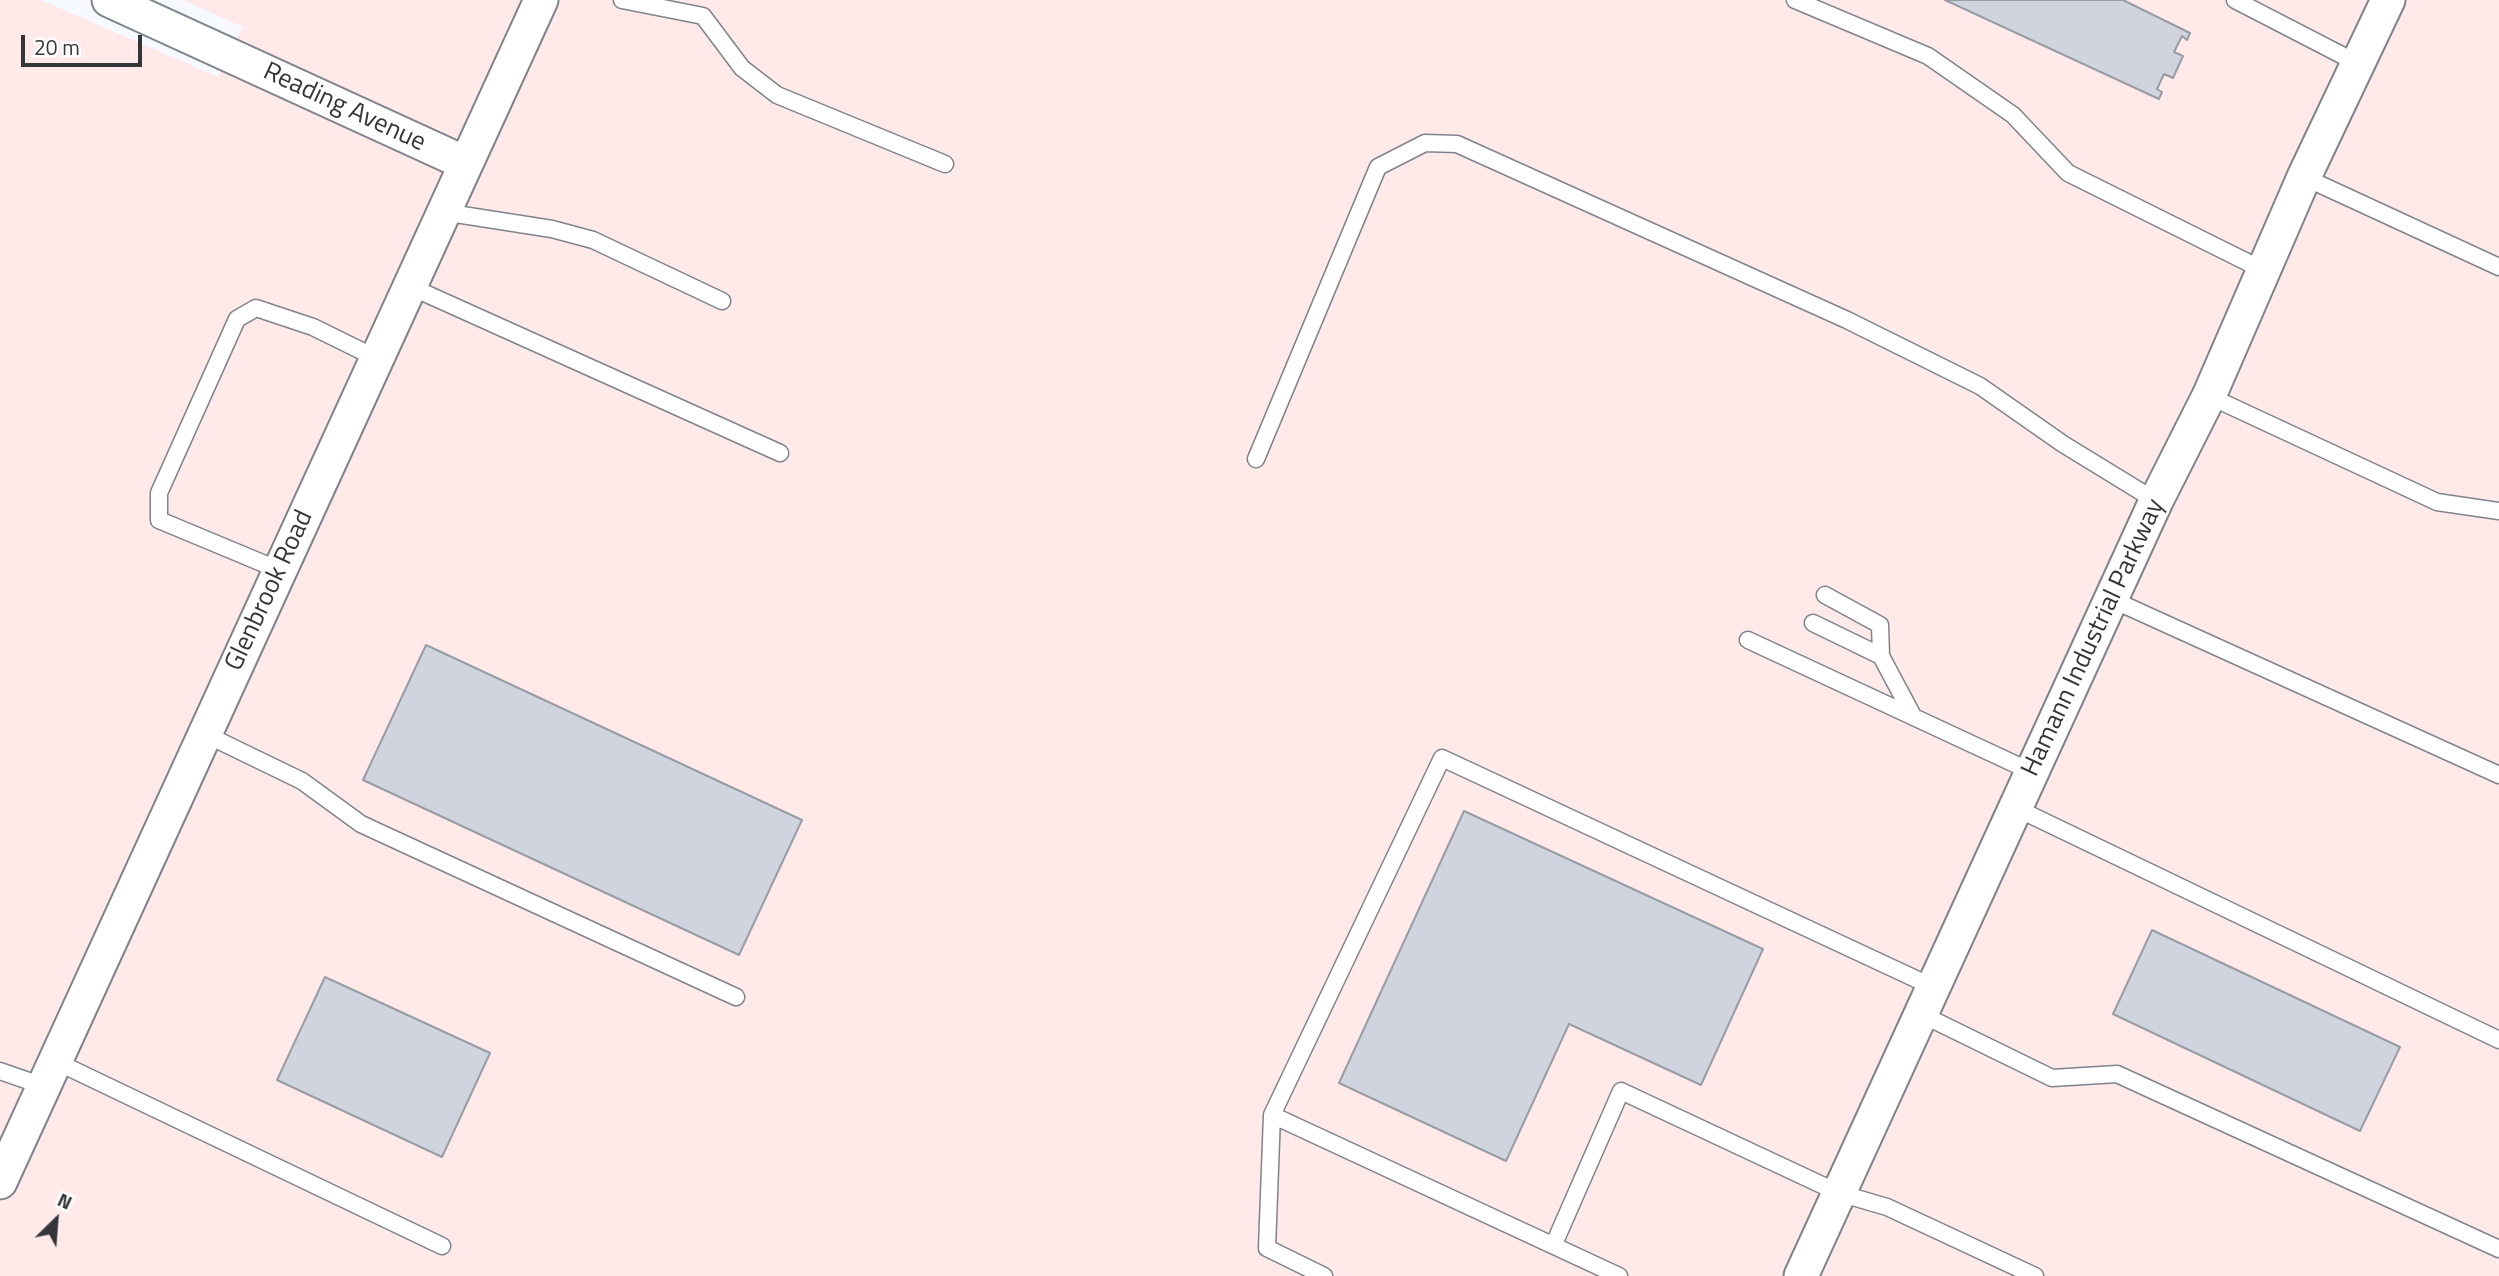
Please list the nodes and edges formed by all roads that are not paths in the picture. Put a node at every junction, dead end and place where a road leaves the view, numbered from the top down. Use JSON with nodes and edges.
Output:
{"nodes":[{"id":1,"x":109,"y":0,"type":"edge"},
{"id":2,"x":541,"y":0,"type":"edge"},
{"id":3,"x":622,"y":0,"type":"edge"},
{"id":4,"x":1795,"y":0,"type":"edge"},
{"id":5,"x":2235,"y":0,"type":"edge"},
{"id":6,"x":2388,"y":0,"type":"edge"},
{"id":7,"x":2359,"y":64,"type":"junction"},
{"id":8,"x":465,"y":163,"type":"junction"},
{"id":9,"x":946,"y":164,"type":"dead end"},
{"id":10,"x":2304,"y":177,"type":"junction"},
{"id":11,"x":443,"y":212,"type":"junction"},
{"id":12,"x":2499,"y":267,"type":"edge"},
{"id":13,"x":2263,"y":270,"type":"junction"},
{"id":14,"x":409,"y":286,"type":"junction"},
{"id":15,"x":722,"y":301,"type":"dead end"},
{"id":16,"x":376,"y":358,"type":"junction"},
{"id":17,"x":2209,"y":396,"type":"junction"},
{"id":18,"x":780,"y":453,"type":"dead end"},
{"id":19,"x":1256,"y":459,"type":"dead end"},
{"id":20,"x":2156,"y":500,"type":"junction"},
{"id":21,"x":2499,"y":512,"type":"edge"},
{"id":22,"x":279,"y":570,"type":"junction"},
{"id":23,"x":1825,"y":595,"type":"dead end"},
{"id":24,"x":2111,"y":598,"type":"junction"},
{"id":25,"x":1812,"y":622,"type":"dead end"},
{"id":26,"x":1748,"y":640,"type":"dead end"},
{"id":27,"x":1881,"y":656,"type":"junction"},
{"id":28,"x":1913,"y":716,"type":"junction"},
{"id":29,"x":205,"y":734,"type":"junction"},
{"id":30,"x":2032,"y":772,"type":"junction"},
{"id":31,"x":2499,"y":775,"type":"edge"},
{"id":32,"x":2016,"y":808,"type":"junction"},
{"id":33,"x":736,"y":996,"type":"dead end"},
{"id":34,"x":1927,"y":1000,"type":"junction"},
{"id":35,"x":2499,"y":1040,"type":"edge"},
{"id":36,"x":0,"y":1072,"type":"edge"},
{"id":37,"x":49,"y":1074,"type":"junction"},
{"id":38,"x":1272,"y":1115,"type":"junction"},
{"id":39,"x":0,"y":1182,"type":"edge"},
{"id":40,"x":1839,"y":1193,"type":"junction"},
{"id":41,"x":1554,"y":1244,"type":"junction"},
{"id":42,"x":442,"y":1246,"type":"dead end"},
{"id":43,"x":2499,"y":1249,"type":"edge"},
{"id":44,"x":1324,"y":1276,"type":"edge"},
{"id":45,"x":1619,"y":1276,"type":"edge"},
{"id":46,"x":1801,"y":1276,"type":"edge"},
{"id":47,"x":2035,"y":1276,"type":"edge"}],
"edges":[{"from":1,"to":8,"type":"street","name":"Reading Avenue"},
{"from":2,"to":8,"type":"street","name":"Glenbrook Road"},
{"from":3,"to":9,"type":"lane"},
{"from":4,"to":13,"type":"lane"},
{"from":5,"to":7,"type":"lane"},
{"from":6,"to":7,"type":"street","name":"Hamann Industrial Parkway"},
{"from":7,"to":10,"type":"street","name":"Hamann Industrial Parkway"},
{"from":8,"to":11,"type":"street","name":"Glenbrook Road"},
{"from":10,"to":12,"type":"lane"},
{"from":10,"to":13,"type":"street","name":"Hamann Industrial Parkway"},
{"from":11,"to":14,"type":"street","name":"Glenbrook Road"},
{"from":11,"to":15,"type":"lane"},
{"from":13,"to":17,"type":"street","name":"Hamann Industrial Parkway"},
{"from":14,"to":16,"type":"street","name":"Glenbrook Road"},
{"from":14,"to":18,"type":"lane"},
{"from":16,"to":22,"type":"street","name":"Glenbrook Road"},
{"from":16,"to":22,"type":"lane"},
{"from":17,"to":20,"type":"street","name":"Hamann Industrial Parkway"},
{"from":17,"to":21,"type":"lane"},
{"from":19,"to":20,"type":"lane"},
{"from":20,"to":24,"type":"street","name":"Hamann Industrial Parkway"},
{"from":22,"to":29,"type":"street","name":"Glenbrook Road"},
{"from":23,"to":27,"type":"lane"},
{"from":24,"to":30,"type":"street","name":"Hamann Industrial Parkway"},
{"from":24,"to":31,"type":"lane"},
{"from":25,"to":27,"type":"lane"},
{"from":26,"to":28,"type":"lane"},
{"from":27,"to":28,"type":"lane"},
{"from":28,"to":30,"type":"lane"},
{"from":29,"to":33,"type":"lane"},
{"from":29,"to":37,"type":"street","name":"Glenbrook Road"},
{"from":30,"to":32,"type":"street","name":"Hamann Industrial Parkway"},
{"from":32,"to":34,"type":"street","name":"Hamann Industrial Parkway"},
{"from":32,"to":35,"type":"lane"},
{"from":34,"to":38,"type":"lane"},
{"from":34,"to":40,"type":"street","name":"Hamann Industrial Parkway"},
{"from":34,"to":43,"type":"lane"},
{"from":36,"to":37,"type":"lane"},
{"from":37,"to":39,"type":"street","name":"Glenbrook Road"},
{"from":37,"to":42,"type":"lane"},
{"from":38,"to":41,"type":"lane"},
{"from":38,"to":44,"type":"lane"},
{"from":40,"to":41,"type":"lane"},
{"from":40,"to":46,"type":"street","name":"Hamann Industrial Parkway"},
{"from":40,"to":47,"type":"lane"},
{"from":41,"to":45,"type":"lane"}]}
